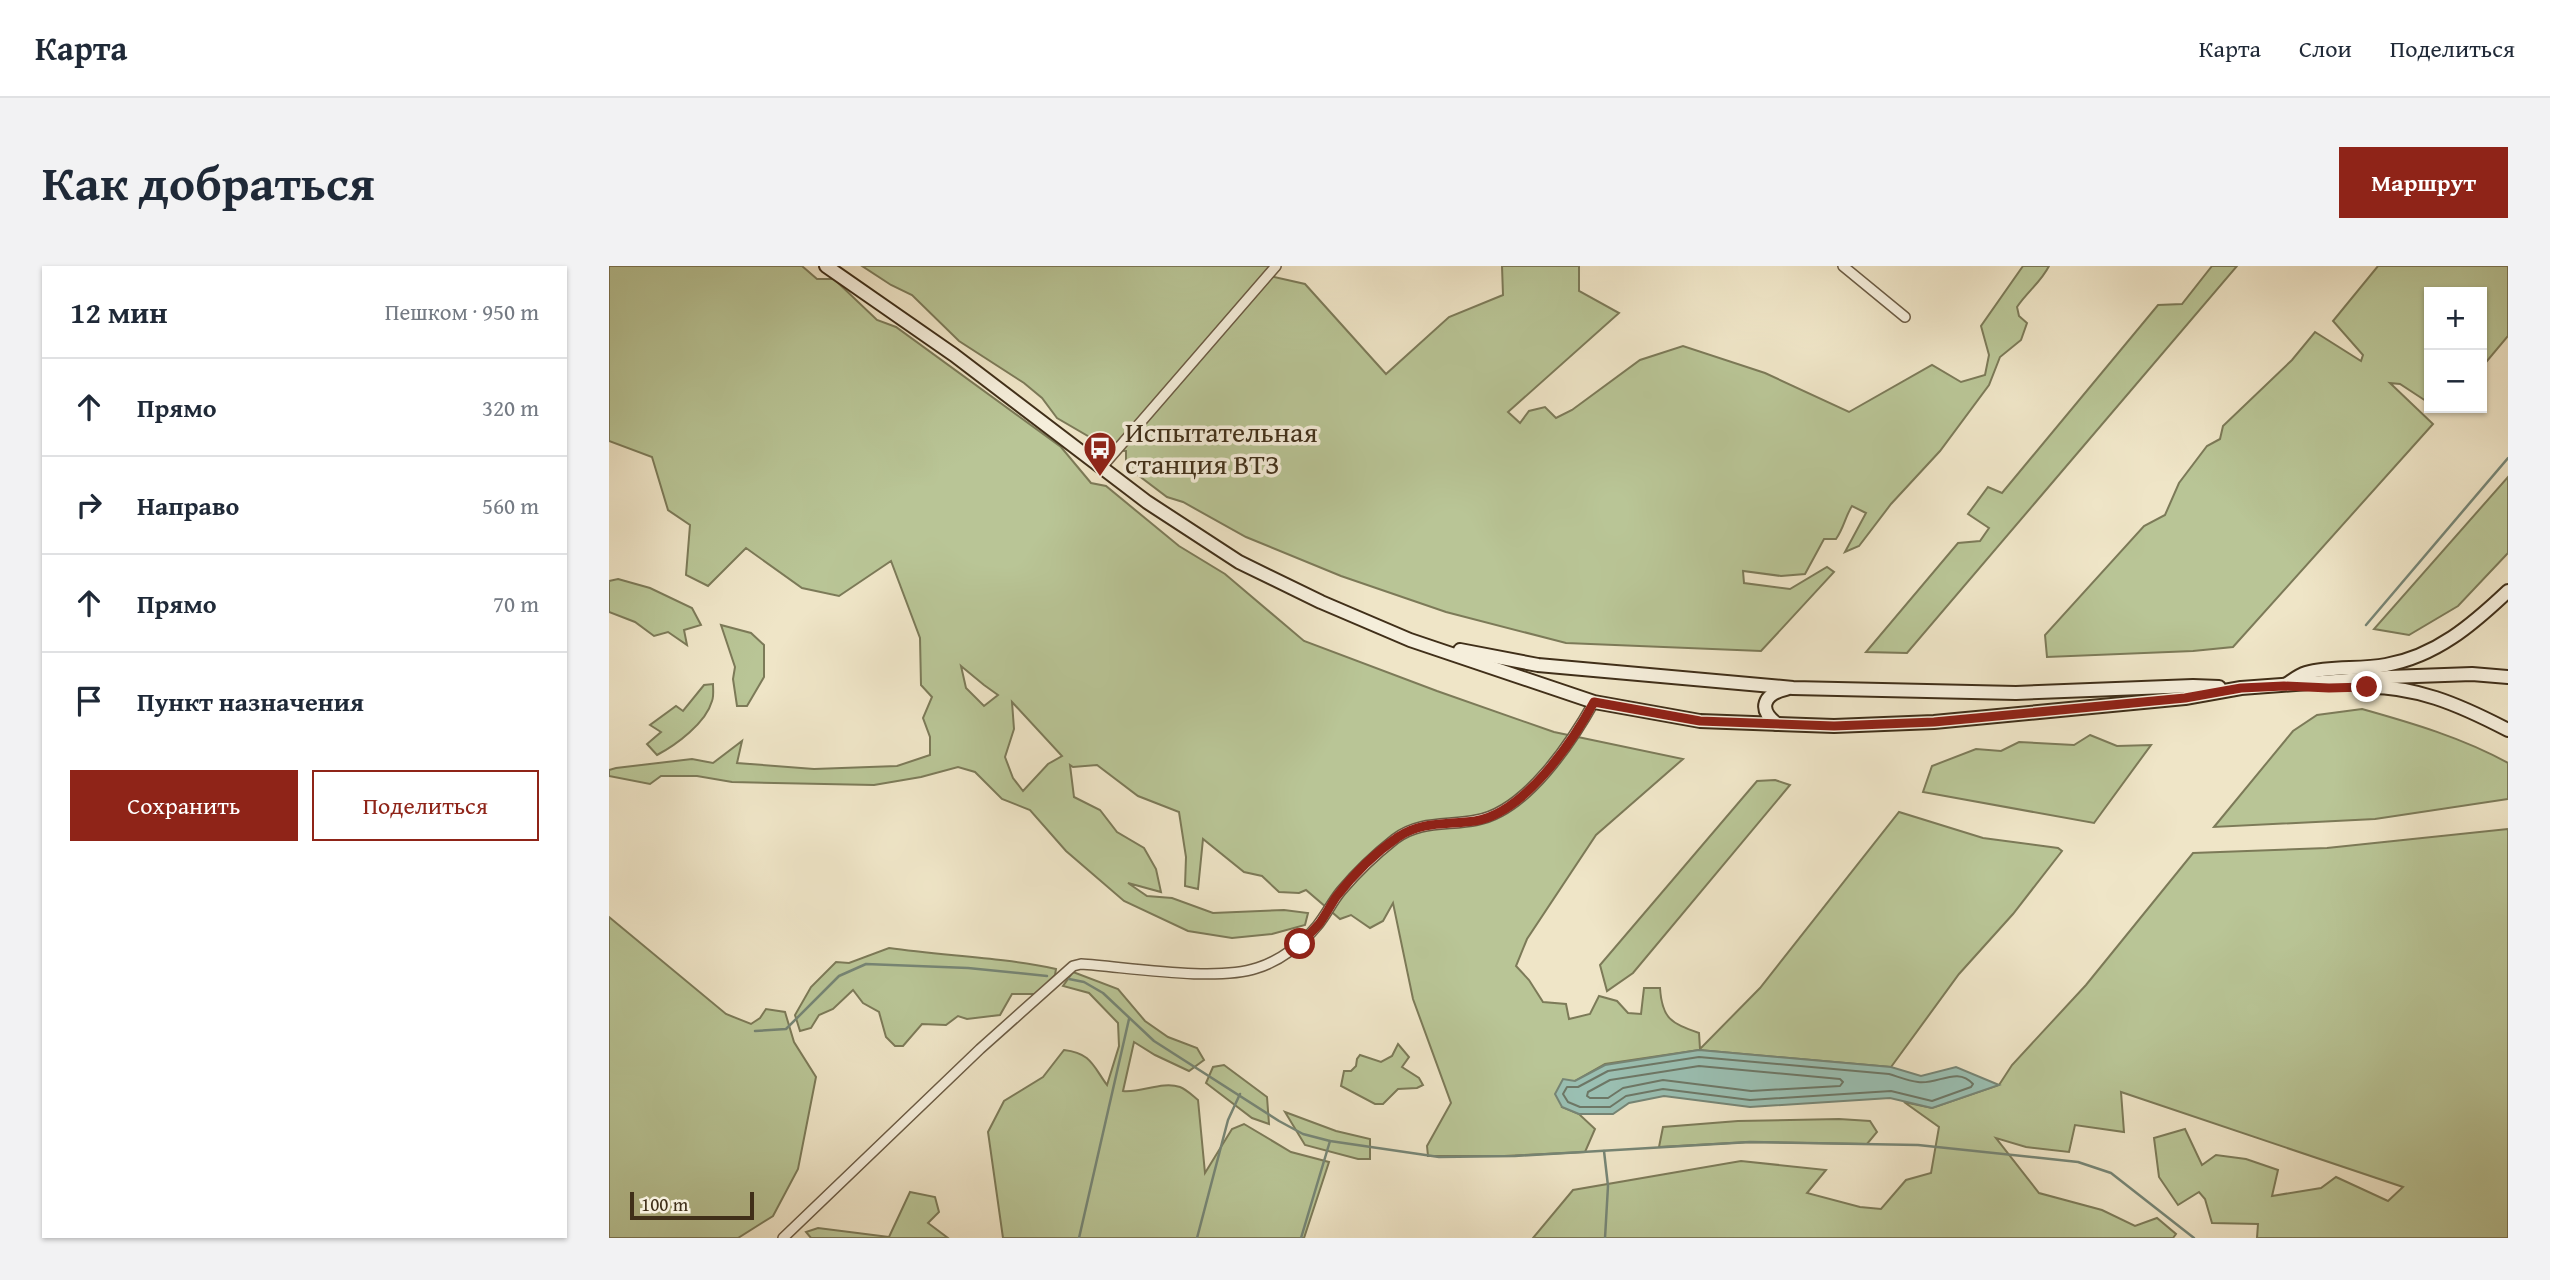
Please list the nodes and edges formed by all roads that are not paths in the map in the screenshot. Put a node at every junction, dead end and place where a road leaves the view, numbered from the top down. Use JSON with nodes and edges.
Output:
{"nodes":[{"id":1,"x":826,"y":266,"type":"edge"},
{"id":2,"x":1276,"y":266,"type":"edge"},
{"id":3,"x":1843,"y":266,"type":"edge"},
{"id":4,"x":1905,"y":317,"type":"dead end"},
{"id":5,"x":1101,"y":468,"type":"junction"},
{"id":6,"x":2508,"y":591,"type":"edge"},
{"id":7,"x":1366,"y":621,"type":"junction"},
{"id":8,"x":2508,"y":677,"type":"edge"},
{"id":9,"x":2284,"y":686,"type":"junction"},
{"id":10,"x":1793,"y":688,"type":"junction"},
{"id":11,"x":2241,"y":688,"type":"junction"},
{"id":12,"x":1594,"y":702,"type":"junction"},
{"id":13,"x":1777,"y":724,"type":"junction"},
{"id":14,"x":2508,"y":730,"type":"edge"},
{"id":15,"x":783,"y":1238,"type":"edge"}],
"edges":[{"from":1,"to":5,"type":"main road"},
{"from":2,"to":5,"type":"street"},
{"from":3,"to":4,"type":"street"},
{"from":5,"to":7,"type":"main road"},
{"from":6,"to":9,"type":"main road"},
{"from":7,"to":10,"type":"main road"},
{"from":7,"to":12,"type":"main road"},
{"from":8,"to":9,"type":"main road"},
{"from":9,"to":11,"type":"main road"},
{"from":9,"to":14,"type":"main road"},
{"from":10,"to":11,"type":"main road"},
{"from":10,"to":13,"type":"main road"},
{"from":11,"to":13,"type":"main road"},
{"from":12,"to":13,"type":"main road"},
{"from":12,"to":15,"type":"street"}]}
